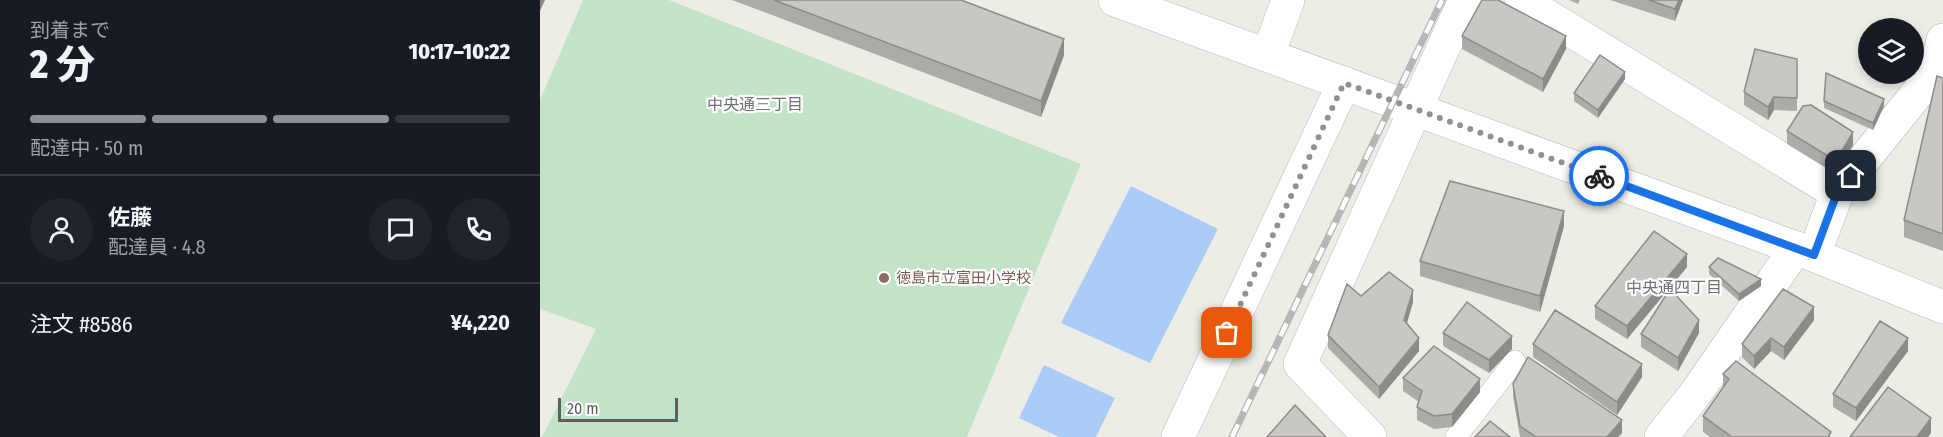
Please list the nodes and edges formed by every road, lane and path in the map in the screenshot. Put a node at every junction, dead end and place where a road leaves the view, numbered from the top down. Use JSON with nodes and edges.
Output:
{"nodes":[{"id":1,"x":1115,"y":0,"type":"edge"},
{"id":2,"x":1288,"y":0,"type":"edge"},
{"id":3,"x":1465,"y":0,"type":"edge"},
{"id":4,"x":1521,"y":0,"type":"edge"},
{"id":5,"x":1268,"y":56,"type":"junction"},
{"id":6,"x":1941,"y":61,"type":"edge"},
{"id":7,"x":1344,"y":83,"type":"junction"},
{"id":8,"x":1416,"y":109,"type":"junction"},
{"id":9,"x":1837,"y":193,"type":"junction"},
{"id":10,"x":1805,"y":251,"type":"junction"},
{"id":11,"x":1943,"y":307,"type":"edge"},
{"id":12,"x":1515,"y":361,"type":"dead end"},
{"id":13,"x":1178,"y":437,"type":"edge"},
{"id":14,"x":1370,"y":437,"type":"edge"},
{"id":15,"x":1456,"y":437,"type":"edge"},
{"id":16,"x":1661,"y":437,"type":"edge"}],
"edges":[{"from":1,"to":5,"type":"street"},
{"from":2,"to":5,"type":"street"},
{"from":3,"to":8,"type":"street"},
{"from":4,"to":9,"type":"street"},
{"from":5,"to":7,"type":"street"},
{"from":6,"to":9,"type":"street"},
{"from":7,"to":8,"type":"street"},
{"from":7,"to":13,"type":"street"},
{"from":8,"to":10,"type":"street"},
{"from":8,"to":14,"type":"street"},
{"from":9,"to":10,"type":"street"},
{"from":10,"to":11,"type":"street"},
{"from":10,"to":16,"type":"street"},
{"from":12,"to":15,"type":"lane"}]}
